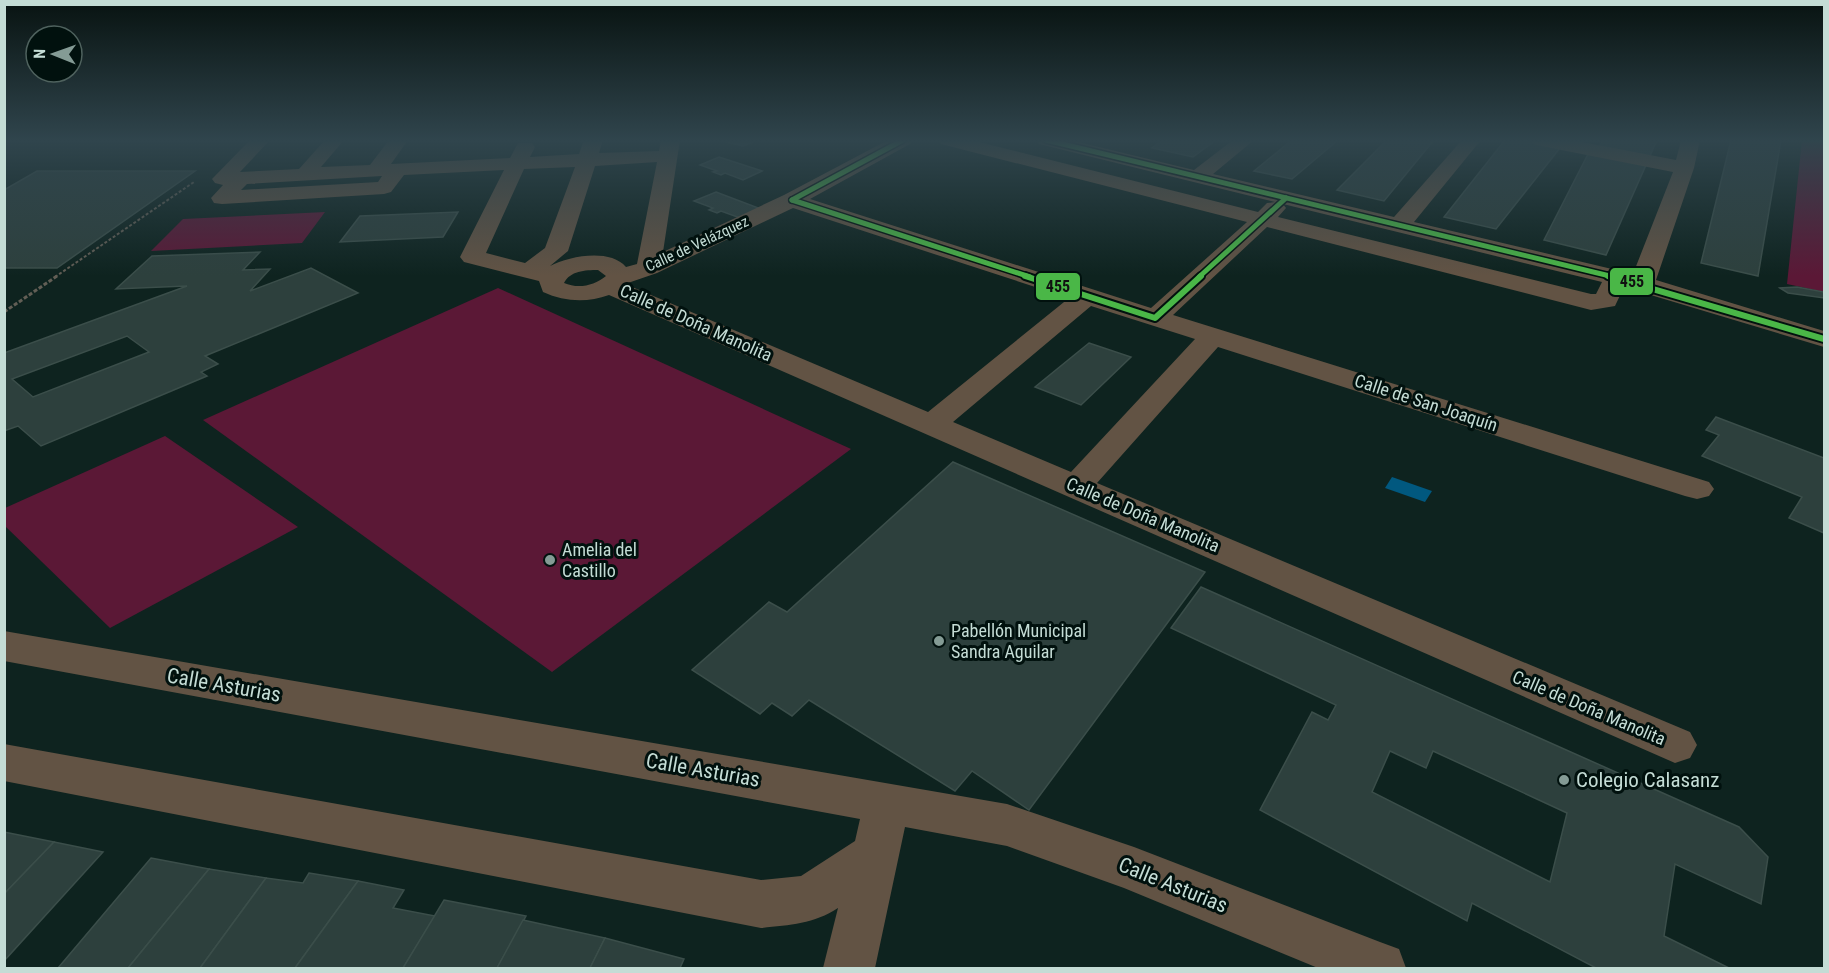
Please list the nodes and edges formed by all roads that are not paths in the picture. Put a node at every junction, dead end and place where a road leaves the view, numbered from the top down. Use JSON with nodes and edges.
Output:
{"nodes":[{"id":1,"x":230,"y":185,"type":"edge"},
{"id":2,"x":386,"y":185,"type":"edge"},
{"id":3,"x":506,"y":185,"type":"edge"},
{"id":4,"x":579,"y":185,"type":"edge"},
{"id":5,"x":662,"y":185,"type":"edge"},
{"id":6,"x":819,"y":185,"type":"edge"},
{"id":7,"x":1131,"y":185,"type":"edge"},
{"id":8,"x":1233,"y":185,"type":"edge"},
{"id":9,"x":1433,"y":185,"type":"edge"},
{"id":10,"x":1678,"y":185,"type":"edge"},
{"id":11,"x":1286,"y":198,"type":"junction"},
{"id":12,"x":792,"y":200,"type":"junction"},
{"id":13,"x":1263,"y":218,"type":"junction"},
{"id":14,"x":1399,"y":226,"type":"junction"},
{"id":15,"x":648,"y":268,"type":"junction"},
{"id":16,"x":529,"y":271,"type":"junction"},
{"id":17,"x":1616,"y":278,"type":"junction"},
{"id":18,"x":614,"y":281,"type":"junction"},
{"id":19,"x":1642,"y":284,"type":"junction"},
{"id":20,"x":1087,"y":296,"type":"junction"},
{"id":21,"x":1155,"y":318,"type":"junction"},
{"id":22,"x":1213,"y":336,"type":"junction"},
{"id":23,"x":1821,"y":344,"type":"edge"},
{"id":24,"x":931,"y":425,"type":"junction"},
{"id":25,"x":1076,"y":486,"type":"junction"},
{"id":26,"x":1698,"y":489,"type":"dead end"},
{"id":27,"x":9,"y":651,"type":"edge"},
{"id":28,"x":1675,"y":745,"type":"dead end"},
{"id":29,"x":4,"y":762,"type":"edge"},
{"id":30,"x":887,"y":803,"type":"junction"},
{"id":31,"x":875,"y":854,"type":"junction"},
{"id":32,"x":849,"y":969,"type":"edge"},
{"id":33,"x":1380,"y":969,"type":"edge"}],
"edges":[{"from":1,"to":2,"type":"street"},
{"from":3,"to":16,"type":"street"},
{"from":4,"to":16,"type":"street"},
{"from":5,"to":15,"type":"street"},
{"from":6,"to":12,"type":"street","name":"Calle de Velázquez"},
{"from":7,"to":13,"type":"street"},
{"from":8,"to":11,"type":"street"},
{"from":9,"to":14,"type":"street"},
{"from":10,"to":19,"type":"street"},
{"from":11,"to":13,"type":"street"},
{"from":11,"to":14,"type":"street"},
{"from":12,"to":15,"type":"street","name":"Calle de Velázquez"},
{"from":12,"to":20,"type":"street","name":"Calle de San Joaquín"},
{"from":13,"to":17,"type":"street"},
{"from":13,"to":21,"type":"street"},
{"from":14,"to":17,"type":"street"},
{"from":15,"to":18,"type":"street","name":"Calle de Velázquez"},
{"from":16,"to":18,"type":"street","name":"Calle de Velázquez"},
{"from":17,"to":19,"type":"street"},
{"from":18,"to":24,"type":"street","name":"Calle de Doña Manolita"},
{"from":19,"to":23,"type":"street"},
{"from":20,"to":21,"type":"street","name":"Calle de San Joaquín"},
{"from":20,"to":24,"type":"street"},
{"from":21,"to":22,"type":"street","name":"Calle de San Joaquín"},
{"from":22,"to":25,"type":"street"},
{"from":22,"to":26,"type":"street","name":"Calle de San Joaquín"},
{"from":24,"to":25,"type":"street","name":"Calle de Doña Manolita"},
{"from":25,"to":28,"type":"street","name":"Calle de Doña Manolita"},
{"from":27,"to":30,"type":"street","name":"Calle Asturias"},
{"from":29,"to":31,"type":"street"},
{"from":30,"to":31,"type":"street"},
{"from":30,"to":33,"type":"street","name":"Calle Asturias"},
{"from":31,"to":32,"type":"street"}]}
